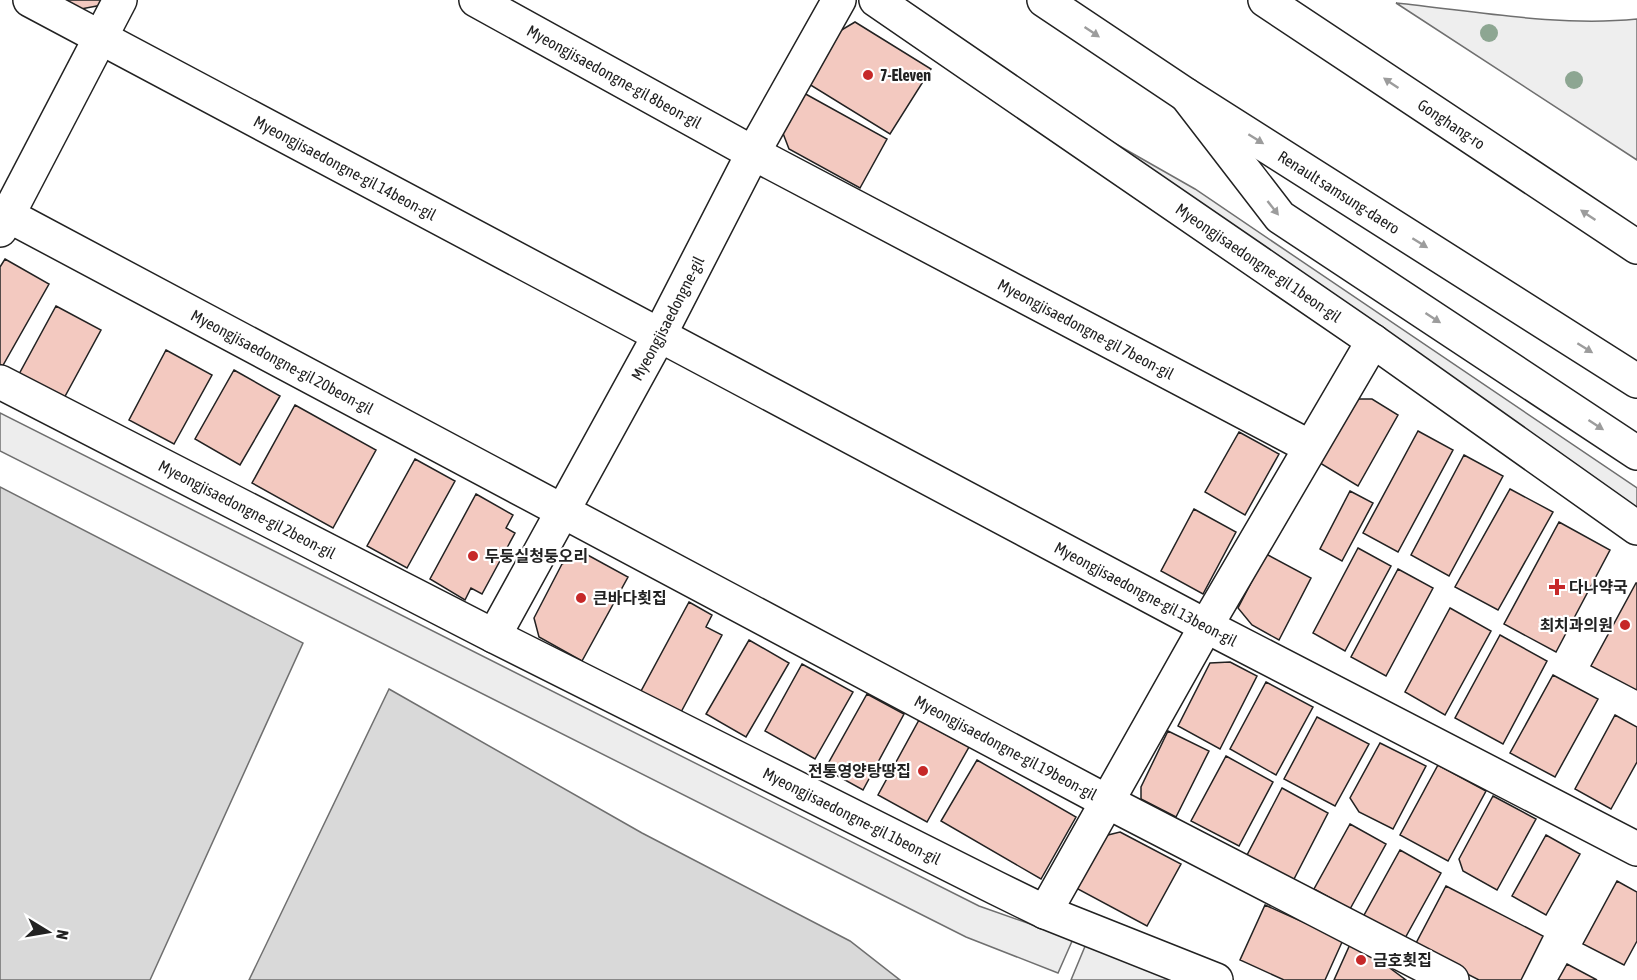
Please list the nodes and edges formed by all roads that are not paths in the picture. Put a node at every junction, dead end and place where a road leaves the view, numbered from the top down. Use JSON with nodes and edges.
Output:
{"nodes":[{"id":1,"x":30,"y":0,"type":"edge"},
{"id":2,"x":120,"y":0,"type":"edge"},
{"id":3,"x":476,"y":0,"type":"edge"},
{"id":4,"x":839,"y":0,"type":"edge"},
{"id":5,"x":876,"y":0,"type":"edge"},
{"id":6,"x":1044,"y":0,"type":"edge"},
{"id":7,"x":1265,"y":0,"type":"edge"},
{"id":8,"x":100,"y":38,"type":"junction"},
{"id":9,"x":1186,"y":95,"type":"junction"},
{"id":10,"x":753,"y":153,"type":"junction"},
{"id":11,"x":3,"y":219,"type":"edge"},
{"id":12,"x":1637,"y":247,"type":"edge"},
{"id":13,"x":660,"y":334,"type":"junction"},
{"id":14,"x":1373,"y":341,"type":"junction"},
{"id":15,"x":1637,"y":381,"type":"edge"},
{"id":16,"x":0,"y":382,"type":"edge"},
{"id":17,"x":1310,"y":447,"type":"junction"},
{"id":18,"x":1637,"y":453,"type":"edge"},
{"id":19,"x":563,"y":511,"type":"junction"},
{"id":20,"x":1637,"y":528,"type":"edge"},
{"id":21,"x":1206,"y":626,"type":"junction"},
{"id":22,"x":494,"y":636,"type":"junction"},
{"id":23,"x":1106,"y":801,"type":"junction"},
{"id":24,"x":1637,"y":849,"type":"edge"},
{"id":25,"x":1045,"y":912,"type":"junction"},
{"id":26,"x":1216,"y":980,"type":"edge"},
{"id":27,"x":1452,"y":980,"type":"edge"}],
"edges":[{"from":1,"to":8,"type":"street","name":"Myeongjisaedongne-gil 14beon-gil"},
{"from":2,"to":8,"type":"street"},
{"from":3,"to":10,"type":"street","name":"Myeongjisaedongne-gil 8beon-gil"},
{"from":4,"to":10,"type":"street","name":"Myeongjisaedongne-gil"},
{"from":5,"to":14,"type":"street","name":"Myeongjisaedongne-gil 1beon-gil"},
{"from":6,"to":9,"type":"street","name":"Renault samsung-daero","one_way":true},
{"from":12,"to":7,"type":"street","name":"Gonghang-ro","one_way":true},
{"from":8,"to":11,"type":"street"},
{"from":8,"to":13,"type":"street","name":"Myeongjisaedongne-gil 14beon-gil"},
{"from":9,"to":15,"type":"street","name":"Renault samsung-daero","one_way":true},
{"from":9,"to":18,"type":"street","one_way":true},
{"from":10,"to":13,"type":"street","name":"Myeongjisaedongne-gil"},
{"from":10,"to":17,"type":"street","name":"Myeongjisaedongne-gil 7beon-gil"},
{"from":11,"to":19,"type":"street","name":"Myeongjisaedongne-gil 20beon-gil"},
{"from":13,"to":19,"type":"street","name":"Myeongjisaedongne-gil"},
{"from":13,"to":21,"type":"street","name":"Myeongjisaedongne-gil 13beon-gil"},
{"from":14,"to":17,"type":"street"},
{"from":14,"to":20,"type":"street","name":"Myeongjisaedongne-gil 1beon-gil"},
{"from":16,"to":22,"type":"street","name":"Myeongjisaedongne-gil 2beon-gil"},
{"from":17,"to":21,"type":"street"},
{"from":19,"to":22,"type":"street","name":"Myeongjisaedongne-gil"},
{"from":19,"to":23,"type":"street","name":"Myeongjisaedongne-gil 19beon-gil"},
{"from":21,"to":23,"type":"street"},
{"from":21,"to":24,"type":"street","name":"Myeongjisaedongne-gil 13beon-gil"},
{"from":22,"to":25,"type":"street","name":"Myeongjisaedongne-gil 1beon-gil"},
{"from":23,"to":25,"type":"street"},
{"from":23,"to":27,"type":"street","name":"Myeongjisaedongne-gil 19beon-gil"},
{"from":25,"to":26,"type":"street","name":"Myeongjisaedongne-gil 1beon-gil"}]}
